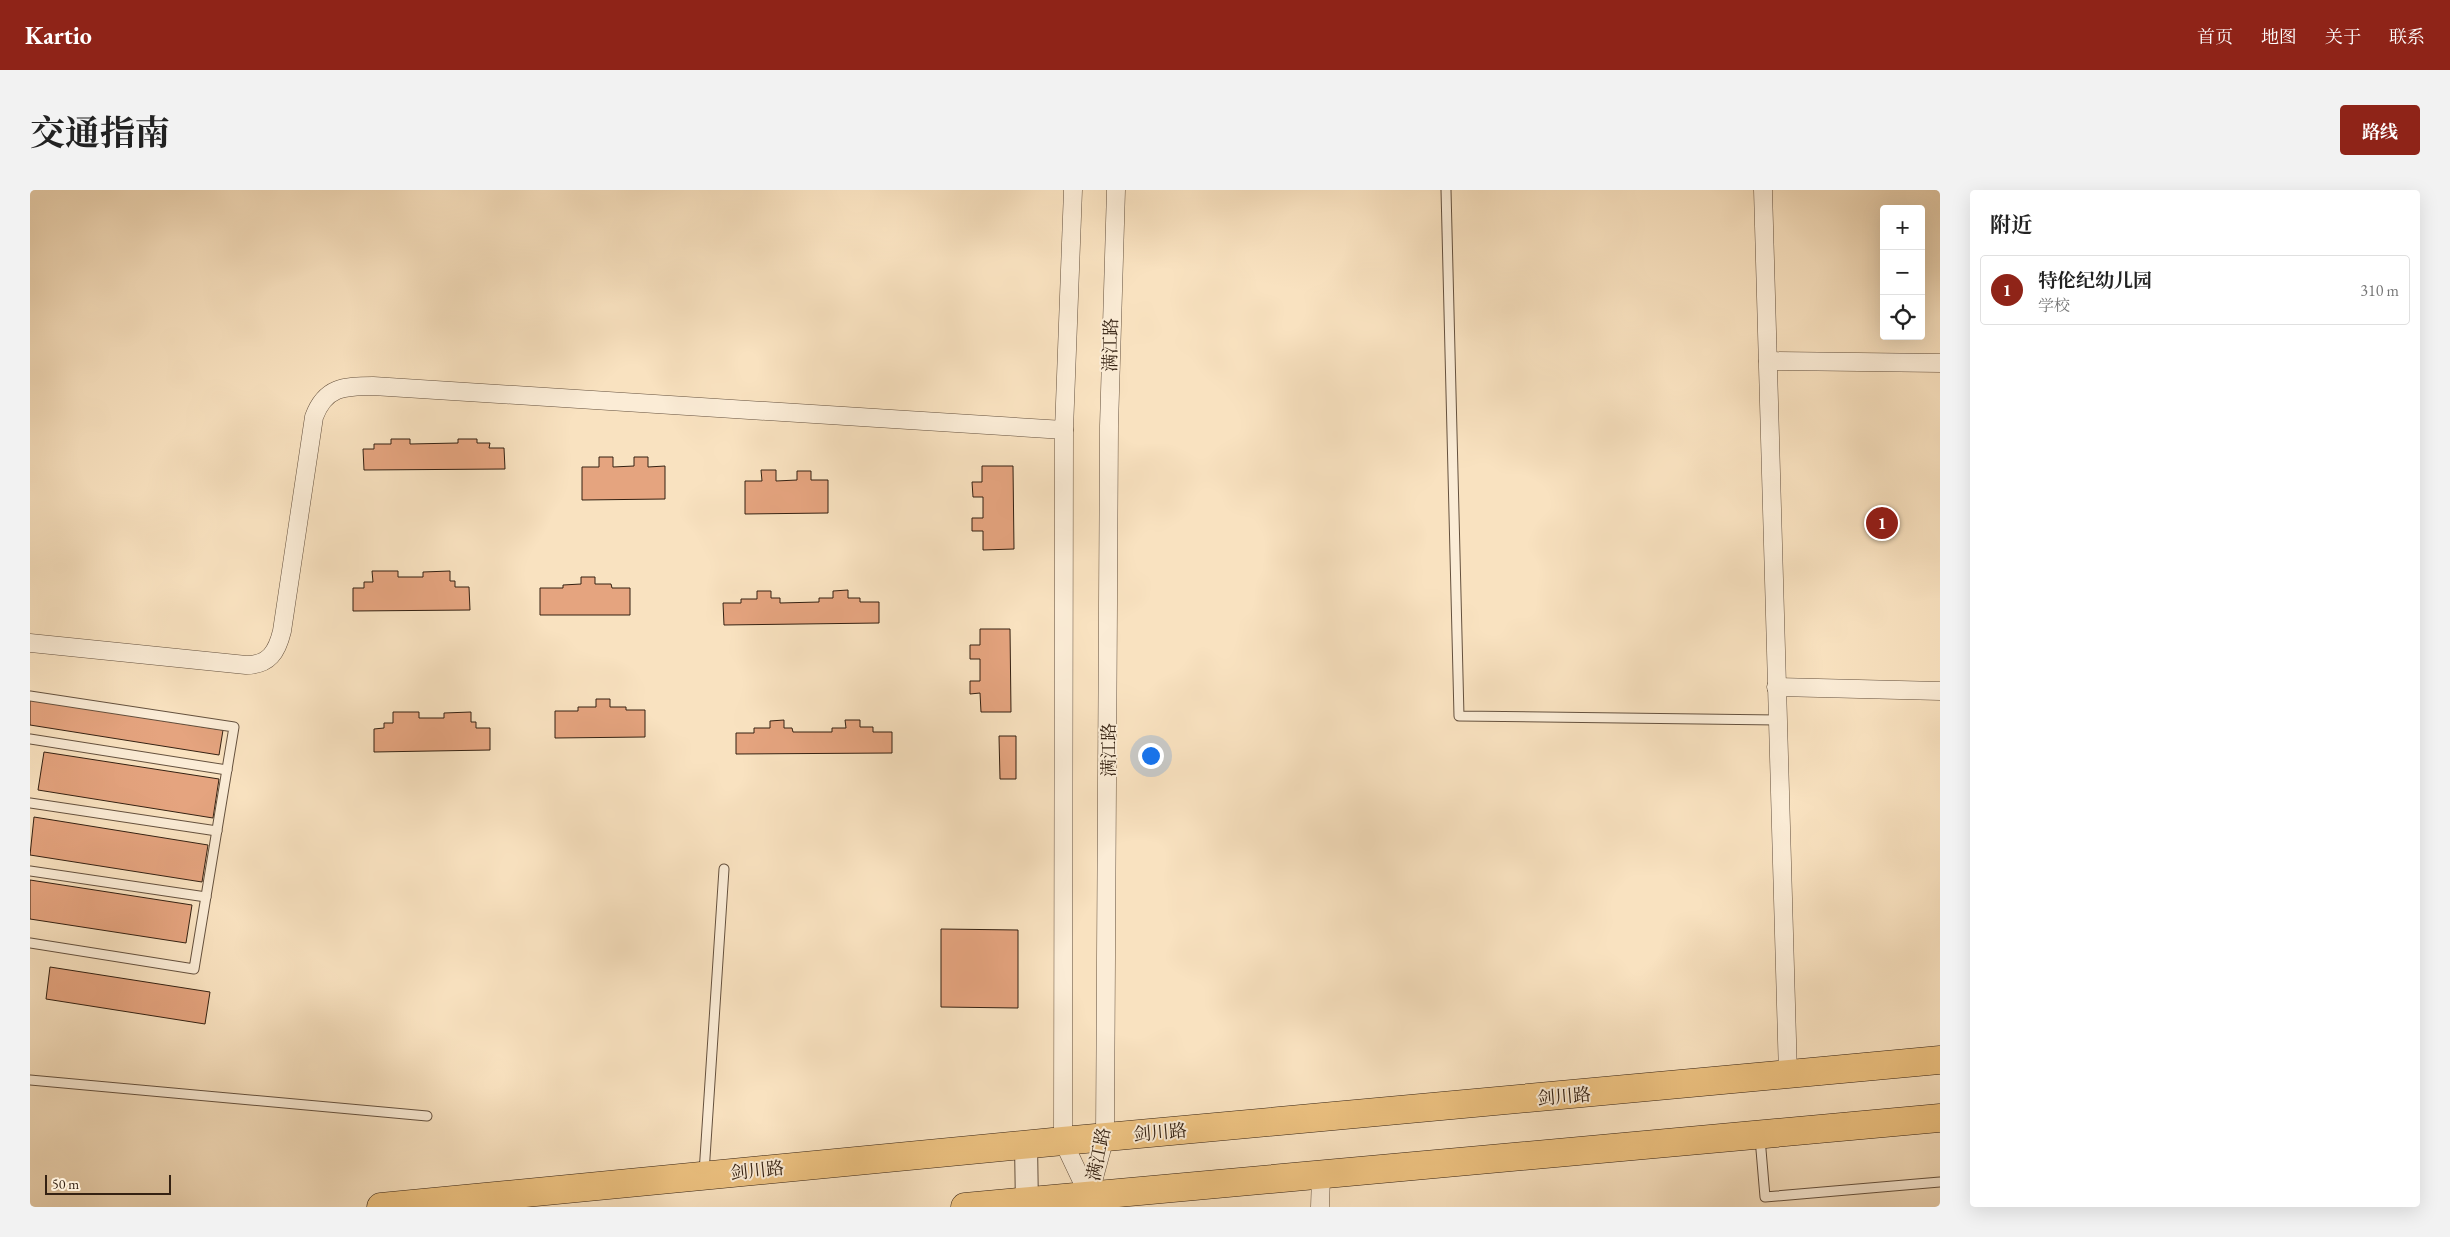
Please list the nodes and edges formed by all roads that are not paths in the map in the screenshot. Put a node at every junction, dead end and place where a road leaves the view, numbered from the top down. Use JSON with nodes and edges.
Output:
{"nodes":[{"id":1,"x":1073,"y":190,"type":"edge"},
{"id":2,"x":1116,"y":190,"type":"edge"},
{"id":3,"x":1446,"y":190,"type":"edge"},
{"id":4,"x":1763,"y":190,"type":"edge"},
{"id":5,"x":1768,"y":361,"type":"junction"},
{"id":6,"x":1940,"y":363,"type":"edge"},
{"id":7,"x":1064,"y":430,"type":"junction"},
{"id":8,"x":30,"y":643,"type":"edge"},
{"id":9,"x":1776,"y":687,"type":"junction"},
{"id":10,"x":1940,"y":690,"type":"edge"},
{"id":11,"x":30,"y":696,"type":"edge"},
{"id":12,"x":1777,"y":720,"type":"junction"},
{"id":13,"x":30,"y":739,"type":"edge"},
{"id":14,"x":227,"y":770,"type":"junction"},
{"id":15,"x":30,"y":802,"type":"edge"},
{"id":16,"x":217,"y":831,"type":"junction"},
{"id":17,"x":724,"y":869,"type":"dead end"},
{"id":18,"x":30,"y":871,"type":"edge"},
{"id":19,"x":206,"y":897,"type":"junction"},
{"id":20,"x":30,"y":943,"type":"edge"},
{"id":21,"x":1940,"y":1060,"type":"edge"},
{"id":22,"x":1788,"y":1075,"type":"junction"},
{"id":23,"x":30,"y":1080,"type":"edge"},
{"id":24,"x":427,"y":1116,"type":"dead end"},
{"id":25,"x":1940,"y":1118,"type":"edge"},
{"id":26,"x":1760,"y":1136,"type":"junction"},
{"id":27,"x":1105,"y":1137,"type":"junction"},
{"id":28,"x":1062,"y":1141,"type":"junction"},
{"id":29,"x":1026,"y":1144,"type":"junction"},
{"id":30,"x":704,"y":1176,"type":"junction"},
{"id":31,"x":1321,"y":1176,"type":"junction"},
{"id":32,"x":1940,"y":1182,"type":"edge"},
{"id":33,"x":1089,"y":1196,"type":"junction"},
{"id":34,"x":1027,"y":1204,"type":"edge"},
{"id":35,"x":381,"y":1207,"type":"edge"},
{"id":36,"x":965,"y":1207,"type":"edge"},
{"id":37,"x":1320,"y":1207,"type":"edge"}],
"edges":[{"from":1,"to":7,"type":"street","name":"满江路"},
{"from":2,"to":27,"type":"street","name":"满江路"},
{"from":3,"to":12,"type":"lane"},
{"from":4,"to":5,"type":"street"},
{"from":5,"to":6,"type":"street"},
{"from":5,"to":9,"type":"street"},
{"from":7,"to":8,"type":"street"},
{"from":7,"to":28,"type":"street","name":"满江路"},
{"from":9,"to":10,"type":"street"},
{"from":9,"to":12,"type":"street"},
{"from":11,"to":14,"type":"lane"},
{"from":12,"to":22,"type":"street"},
{"from":13,"to":14,"type":"lane"},
{"from":14,"to":16,"type":"lane"},
{"from":15,"to":16,"type":"lane"},
{"from":16,"to":19,"type":"lane"},
{"from":17,"to":30,"type":"lane"},
{"from":18,"to":19,"type":"lane"},
{"from":19,"to":20,"type":"lane"},
{"from":21,"to":22,"type":"highway","name":"剑川路"},
{"from":22,"to":27,"type":"highway","name":"剑川路"},
{"from":23,"to":24,"type":"lane"},
{"from":25,"to":26,"type":"highway"},
{"from":26,"to":31,"type":"highway"},
{"from":26,"to":32,"type":"lane"},
{"from":27,"to":28,"type":"highway","name":"剑川路"},
{"from":27,"to":33,"type":"street","name":"满江路"},
{"from":28,"to":29,"type":"highway","name":"剑川路"},
{"from":28,"to":33,"type":"street","name":"满江路"},
{"from":29,"to":30,"type":"highway","name":"剑川路"},
{"from":29,"to":34,"type":"street"},
{"from":30,"to":35,"type":"highway","name":"剑川路"},
{"from":31,"to":33,"type":"highway"},
{"from":31,"to":37,"type":"street"},
{"from":33,"to":34,"type":"highway"},
{"from":34,"to":36,"type":"highway"}]}
